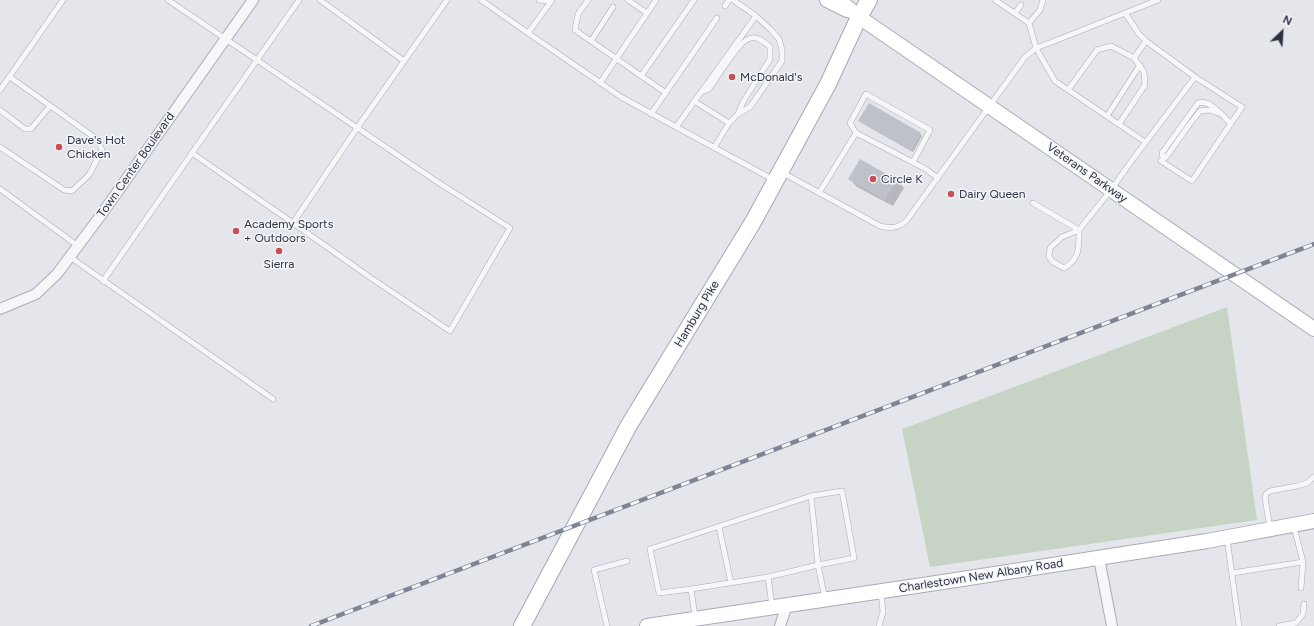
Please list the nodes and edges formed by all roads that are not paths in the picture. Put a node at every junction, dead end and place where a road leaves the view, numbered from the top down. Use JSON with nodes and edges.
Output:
{"nodes":[{"id":1,"x":63,"y":0,"type":"edge"},
{"id":2,"x":168,"y":0,"type":"edge"},
{"id":3,"x":253,"y":0,"type":"edge"},
{"id":4,"x":299,"y":0,"type":"edge"},
{"id":5,"x":320,"y":0,"type":"edge"},
{"id":6,"x":447,"y":0,"type":"edge"},
{"id":7,"x":481,"y":0,"type":"edge"},
{"id":8,"x":539,"y":0,"type":"edge"},
{"id":9,"x":588,"y":0,"type":"edge"},
{"id":10,"x":628,"y":0,"type":"edge"},
{"id":11,"x":638,"y":0,"type":"edge"},
{"id":12,"x":656,"y":0,"type":"edge"},
{"id":13,"x":694,"y":0,"type":"edge"},
{"id":14,"x":729,"y":0,"type":"edge"},
{"id":15,"x":733,"y":0,"type":"edge"},
{"id":16,"x":827,"y":0,"type":"edge"},
{"id":17,"x":839,"y":0,"type":"edge"},
{"id":18,"x":869,"y":0,"type":"edge"},
{"id":19,"x":996,"y":0,"type":"edge"},
{"id":20,"x":1008,"y":0,"type":"edge"},
{"id":21,"x":1043,"y":0,"type":"edge"},
{"id":22,"x":1158,"y":0,"type":"edge"},
{"id":23,"x":551,"y":1,"type":"edge"},
{"id":24,"x":725,"y":6,"type":"dead end"},
{"id":25,"x":1004,"y":6,"type":"junction"},
{"id":26,"x":1021,"y":6,"type":"dead end"},
{"id":27,"x":613,"y":7,"type":"dead end"},
{"id":28,"x":641,"y":9,"type":"junction"},
{"id":29,"x":648,"y":13,"type":"junction"},
{"id":30,"x":1015,"y":13,"type":"junction"},
{"id":31,"x":1125,"y":13,"type":"junction"},
{"id":32,"x":756,"y":16,"type":"junction"},
{"id":33,"x":859,"y":17,"type":"junction"},
{"id":34,"x":717,"y":18,"type":"dead end"},
{"id":35,"x":1029,"y":23,"type":"junction"},
{"id":36,"x":528,"y":33,"type":"junction"},
{"id":37,"x":225,"y":39,"type":"junction"},
{"id":38,"x":591,"y":41,"type":"junction"},
{"id":39,"x":1146,"y":41,"type":"junction"},
{"id":40,"x":1036,"y":48,"type":"junction"},
{"id":41,"x":1134,"y":58,"type":"junction"},
{"id":42,"x":257,"y":59,"type":"junction"},
{"id":43,"x":617,"y":59,"type":"junction"},
{"id":44,"x":404,"y":61,"type":"junction"},
{"id":45,"x":1140,"y":65,"type":"junction"},
{"id":46,"x":641,"y":76,"type":"junction"},
{"id":47,"x":10,"y":77,"type":"junction"},
{"id":48,"x":1195,"y":77,"type":"junction"},
{"id":49,"x":600,"y":83,"type":"junction"},
{"id":50,"x":0,"y":90,"type":"edge"},
{"id":51,"x":1068,"y":90,"type":"junction"},
{"id":52,"x":701,"y":92,"type":"junction"},
{"id":53,"x":666,"y":93,"type":"junction"},
{"id":54,"x":694,"y":101,"type":"junction"},
{"id":55,"x":50,"y":106,"type":"junction"},
{"id":56,"x":990,"y":106,"type":"junction"},
{"id":57,"x":0,"y":110,"type":"edge"},
{"id":58,"x":651,"y":114,"type":"junction"},
{"id":59,"x":738,"y":114,"type":"junction"},
{"id":60,"x":1221,"y":114,"type":"junction"},
{"id":61,"x":1107,"y":116,"type":"junction"},
{"id":62,"x":729,"y":123,"type":"junction"},
{"id":63,"x":1118,"y":124,"type":"junction"},
{"id":64,"x":1231,"y":124,"type":"junction"},
{"id":65,"x":676,"y":127,"type":"junction"},
{"id":66,"x":357,"y":128,"type":"junction"},
{"id":67,"x":856,"y":133,"type":"junction"},
{"id":68,"x":1145,"y":142,"type":"junction"},
{"id":69,"x":0,"y":147,"type":"edge"},
{"id":70,"x":714,"y":148,"type":"junction"},
{"id":71,"x":192,"y":153,"type":"junction"},
{"id":72,"x":1162,"y":160,"type":"junction"},
{"id":73,"x":913,"y":162,"type":"junction"},
{"id":74,"x":778,"y":176,"type":"junction"},
{"id":75,"x":938,"y":178,"type":"junction"},
{"id":76,"x":0,"y":189,"type":"edge"},
{"id":77,"x":1111,"y":190,"type":"junction"},
{"id":78,"x":819,"y":193,"type":"junction"},
{"id":79,"x":1033,"y":203,"type":"dead end"},
{"id":80,"x":293,"y":223,"type":"junction"},
{"id":81,"x":1079,"y":230,"type":"junction"},
{"id":82,"x":78,"y":246,"type":"junction"},
{"id":83,"x":70,"y":257,"type":"junction"},
{"id":84,"x":103,"y":281,"type":"junction"},
{"id":85,"x":0,"y":309,"type":"edge"},
{"id":86,"x":1314,"y":329,"type":"edge"},
{"id":87,"x":273,"y":399,"type":"dead end"},
{"id":88,"x":1314,"y":477,"type":"edge"},
{"id":89,"x":811,"y":496,"type":"junction"},
{"id":90,"x":1314,"y":521,"type":"edge"},
{"id":91,"x":1294,"y":524,"type":"junction"},
{"id":92,"x":719,"y":527,"type":"junction"},
{"id":93,"x":1270,"y":529,"type":"junction"},
{"id":94,"x":1227,"y":537,"type":"junction"},
{"id":95,"x":1099,"y":558,"type":"junction"},
{"id":96,"x":627,"y":561,"type":"dead end"},
{"id":97,"x":1303,"y":562,"type":"junction"},
{"id":98,"x":818,"y":565,"type":"junction"},
{"id":99,"x":1232,"y":573,"type":"junction"},
{"id":100,"x":768,"y":577,"type":"junction"},
{"id":101,"x":731,"y":583,"type":"junction"},
{"id":102,"x":1301,"y":588,"type":"dead end"},
{"id":103,"x":691,"y":589,"type":"junction"},
{"id":104,"x":881,"y":592,"type":"junction"},
{"id":105,"x":825,"y":600,"type":"junction"},
{"id":106,"x":1304,"y":604,"type":"dead end"},
{"id":107,"x":787,"y":605,"type":"junction"},
{"id":108,"x":773,"y":607,"type":"junction"},
{"id":109,"x":695,"y":618,"type":"junction"},
{"id":110,"x":656,"y":625,"type":"edge"},
{"id":111,"x":522,"y":626,"type":"edge"},
{"id":112,"x":607,"y":626,"type":"edge"},
{"id":113,"x":780,"y":626,"type":"edge"},
{"id":114,"x":879,"y":626,"type":"edge"},
{"id":115,"x":1112,"y":626,"type":"edge"},
{"id":116,"x":1239,"y":626,"type":"edge"},
{"id":117,"x":1279,"y":626,"type":"edge"}],
"edges":[{"from":1,"to":47,"type":"lane"},
{"from":2,"to":37,"type":"lane"},
{"from":3,"to":37,"type":"street","name":"Town Center Boulevard"},
{"from":4,"to":42,"type":"lane"},
{"from":5,"to":44,"type":"lane"},
{"from":6,"to":44,"type":"lane"},
{"from":7,"to":36,"type":"lane"},
{"from":8,"to":23,"type":"lane"},
{"from":9,"to":38,"type":"lane"},
{"from":10,"to":28,"type":"lane"},
{"from":11,"to":28,"type":"lane"},
{"from":12,"to":29,"type":"lane"},
{"from":13,"to":46,"type":"lane"},
{"from":14,"to":24,"type":"lane"},
{"from":15,"to":32,"type":"lane"},
{"from":16,"to":33,"type":"main road","name":"Veterans Parkway"},
{"from":17,"to":33,"type":"main road","name":"Veterans Parkway"},
{"from":18,"to":33,"type":"main road","name":"Hamburg Pike"},
{"from":19,"to":25,"type":"lane"},
{"from":20,"to":25,"type":"lane"},
{"from":21,"to":35,"type":"lane"},
{"from":22,"to":31,"type":"lane"},
{"from":23,"to":36,"type":"lane"},
{"from":25,"to":30,"type":"lane"},
{"from":26,"to":30,"type":"lane"},
{"from":27,"to":38,"type":"lane"},
{"from":28,"to":29,"type":"lane"},
{"from":29,"to":43,"type":"lane"},
{"from":30,"to":35,"type":"lane"},
{"from":31,"to":39,"type":"lane"},
{"from":31,"to":40,"type":"lane"},
{"from":32,"to":52,"type":"lane"},
{"from":32,"to":59,"type":"lane"},
{"from":33,"to":56,"type":"main road","name":"Veterans Parkway"},
{"from":33,"to":74,"type":"main road","name":"Hamburg Pike"},
{"from":34,"to":53,"type":"lane"},
{"from":35,"to":40,"type":"lane"},
{"from":36,"to":49,"type":"lane"},
{"from":37,"to":42,"type":"lane"},
{"from":37,"to":82,"type":"street","name":"Town Center Boulevard"},
{"from":38,"to":43,"type":"lane"},
{"from":39,"to":41,"type":"lane"},
{"from":39,"to":48,"type":"lane"},
{"from":40,"to":51,"type":"lane"},
{"from":40,"to":56,"type":"lane"},
{"from":41,"to":45,"type":"lane"},
{"from":41,"to":51,"type":"lane"},
{"from":42,"to":66,"type":"lane"},
{"from":42,"to":71,"type":"lane"},
{"from":43,"to":46,"type":"lane"},
{"from":43,"to":49,"type":"lane"},
{"from":44,"to":66,"type":"lane"},
{"from":45,"to":61,"type":"lane"},
{"from":45,"to":63,"type":"lane"},
{"from":46,"to":53,"type":"lane"},
{"from":47,"to":50,"type":"lane"},
{"from":47,"to":55,"type":"lane"},
{"from":48,"to":64,"type":"lane"},
{"from":48,"to":68,"type":"lane"},
{"from":49,"to":58,"type":"lane"},
{"from":51,"to":61,"type":"lane"},
{"from":52,"to":54,"type":"lane"},
{"from":52,"to":59,"type":"lane"},
{"from":53,"to":58,"type":"lane"},
{"from":54,"to":62,"type":"lane"},
{"from":54,"to":65,"type":"lane"},
{"from":55,"to":57,"type":"lane"},
{"from":55,"to":69,"type":"lane"},
{"from":56,"to":75,"type":"lane"},
{"from":56,"to":77,"type":"main road","name":"Veterans Parkway"},
{"from":58,"to":65,"type":"lane"},
{"from":59,"to":62,"type":"lane"},
{"from":60,"to":64,"type":"lane"},
{"from":60,"to":72,"type":"lane"},
{"from":60,"to":72,"type":"lane"},
{"from":61,"to":63,"type":"lane"},
{"from":62,"to":70,"type":"lane"},
{"from":63,"to":68,"type":"lane"},
{"from":64,"to":72,"type":"lane"},
{"from":65,"to":70,"type":"lane"},
{"from":66,"to":80,"type":"lane"},
{"from":66,"to":80,"type":"lane"},
{"from":67,"to":73,"type":"lane"},
{"from":67,"to":73,"type":"lane"},
{"from":67,"to":78,"type":"lane"},
{"from":68,"to":77,"type":"lane"},
{"from":70,"to":74,"type":"lane"},
{"from":71,"to":80,"type":"lane"},
{"from":71,"to":84,"type":"lane"},
{"from":73,"to":75,"type":"lane"},
{"from":74,"to":78,"type":"lane"},
{"from":74,"to":111,"type":"main road","name":"Hamburg Pike"},
{"from":75,"to":78,"type":"lane"},
{"from":76,"to":82,"type":"lane"},
{"from":77,"to":81,"type":"lane"},
{"from":77,"to":86,"type":"main road","name":"Veterans Parkway"},
{"from":79,"to":81,"type":"lane"},
{"from":81,"to":81,"type":"lane"},
{"from":82,"to":83,"type":"street","name":"Town Center Boulevard"},
{"from":83,"to":84,"type":"lane"},
{"from":83,"to":85,"type":"street","name":"Town Center Boulevard"},
{"from":84,"to":87,"type":"lane"},
{"from":88,"to":93,"type":"lane"},
{"from":89,"to":92,"type":"lane"},
{"from":89,"to":98,"type":"lane"},
{"from":89,"to":98,"type":"lane"},
{"from":90,"to":91,"type":"main road","name":"Charlestown New Albany Road"},
{"from":91,"to":93,"type":"main road","name":"Charlestown New Albany Road"},
{"from":91,"to":97,"type":"lane"},
{"from":92,"to":101,"type":"lane"},
{"from":92,"to":103,"type":"lane"},
{"from":93,"to":94,"type":"main road","name":"Charlestown New Albany Road"},
{"from":94,"to":95,"type":"main road","name":"Charlestown New Albany Road"},
{"from":94,"to":99,"type":"lane"},
{"from":95,"to":104,"type":"main road","name":"Charlestown New Albany Road"},
{"from":95,"to":115,"type":"street"},
{"from":96,"to":112,"type":"lane"},
{"from":97,"to":99,"type":"lane"},
{"from":97,"to":102,"type":"lane"},
{"from":98,"to":100,"type":"lane"},
{"from":98,"to":105,"type":"lane"},
{"from":99,"to":116,"type":"lane"},
{"from":100,"to":101,"type":"lane"},
{"from":100,"to":108,"type":"lane"},
{"from":101,"to":103,"type":"lane"},
{"from":103,"to":109,"type":"lane"},
{"from":104,"to":105,"type":"main road","name":"Charlestown New Albany Road"},
{"from":104,"to":114,"type":"lane"},
{"from":105,"to":107,"type":"main road","name":"Charlestown New Albany Road"},
{"from":106,"to":117,"type":"lane"},
{"from":107,"to":108,"type":"main road","name":"Charlestown New Albany Road"},
{"from":107,"to":113,"type":"street"},
{"from":108,"to":109,"type":"main road","name":"Charlestown New Albany Road"},
{"from":109,"to":110,"type":"main road","name":"Charlestown New Albany Road"}]}
